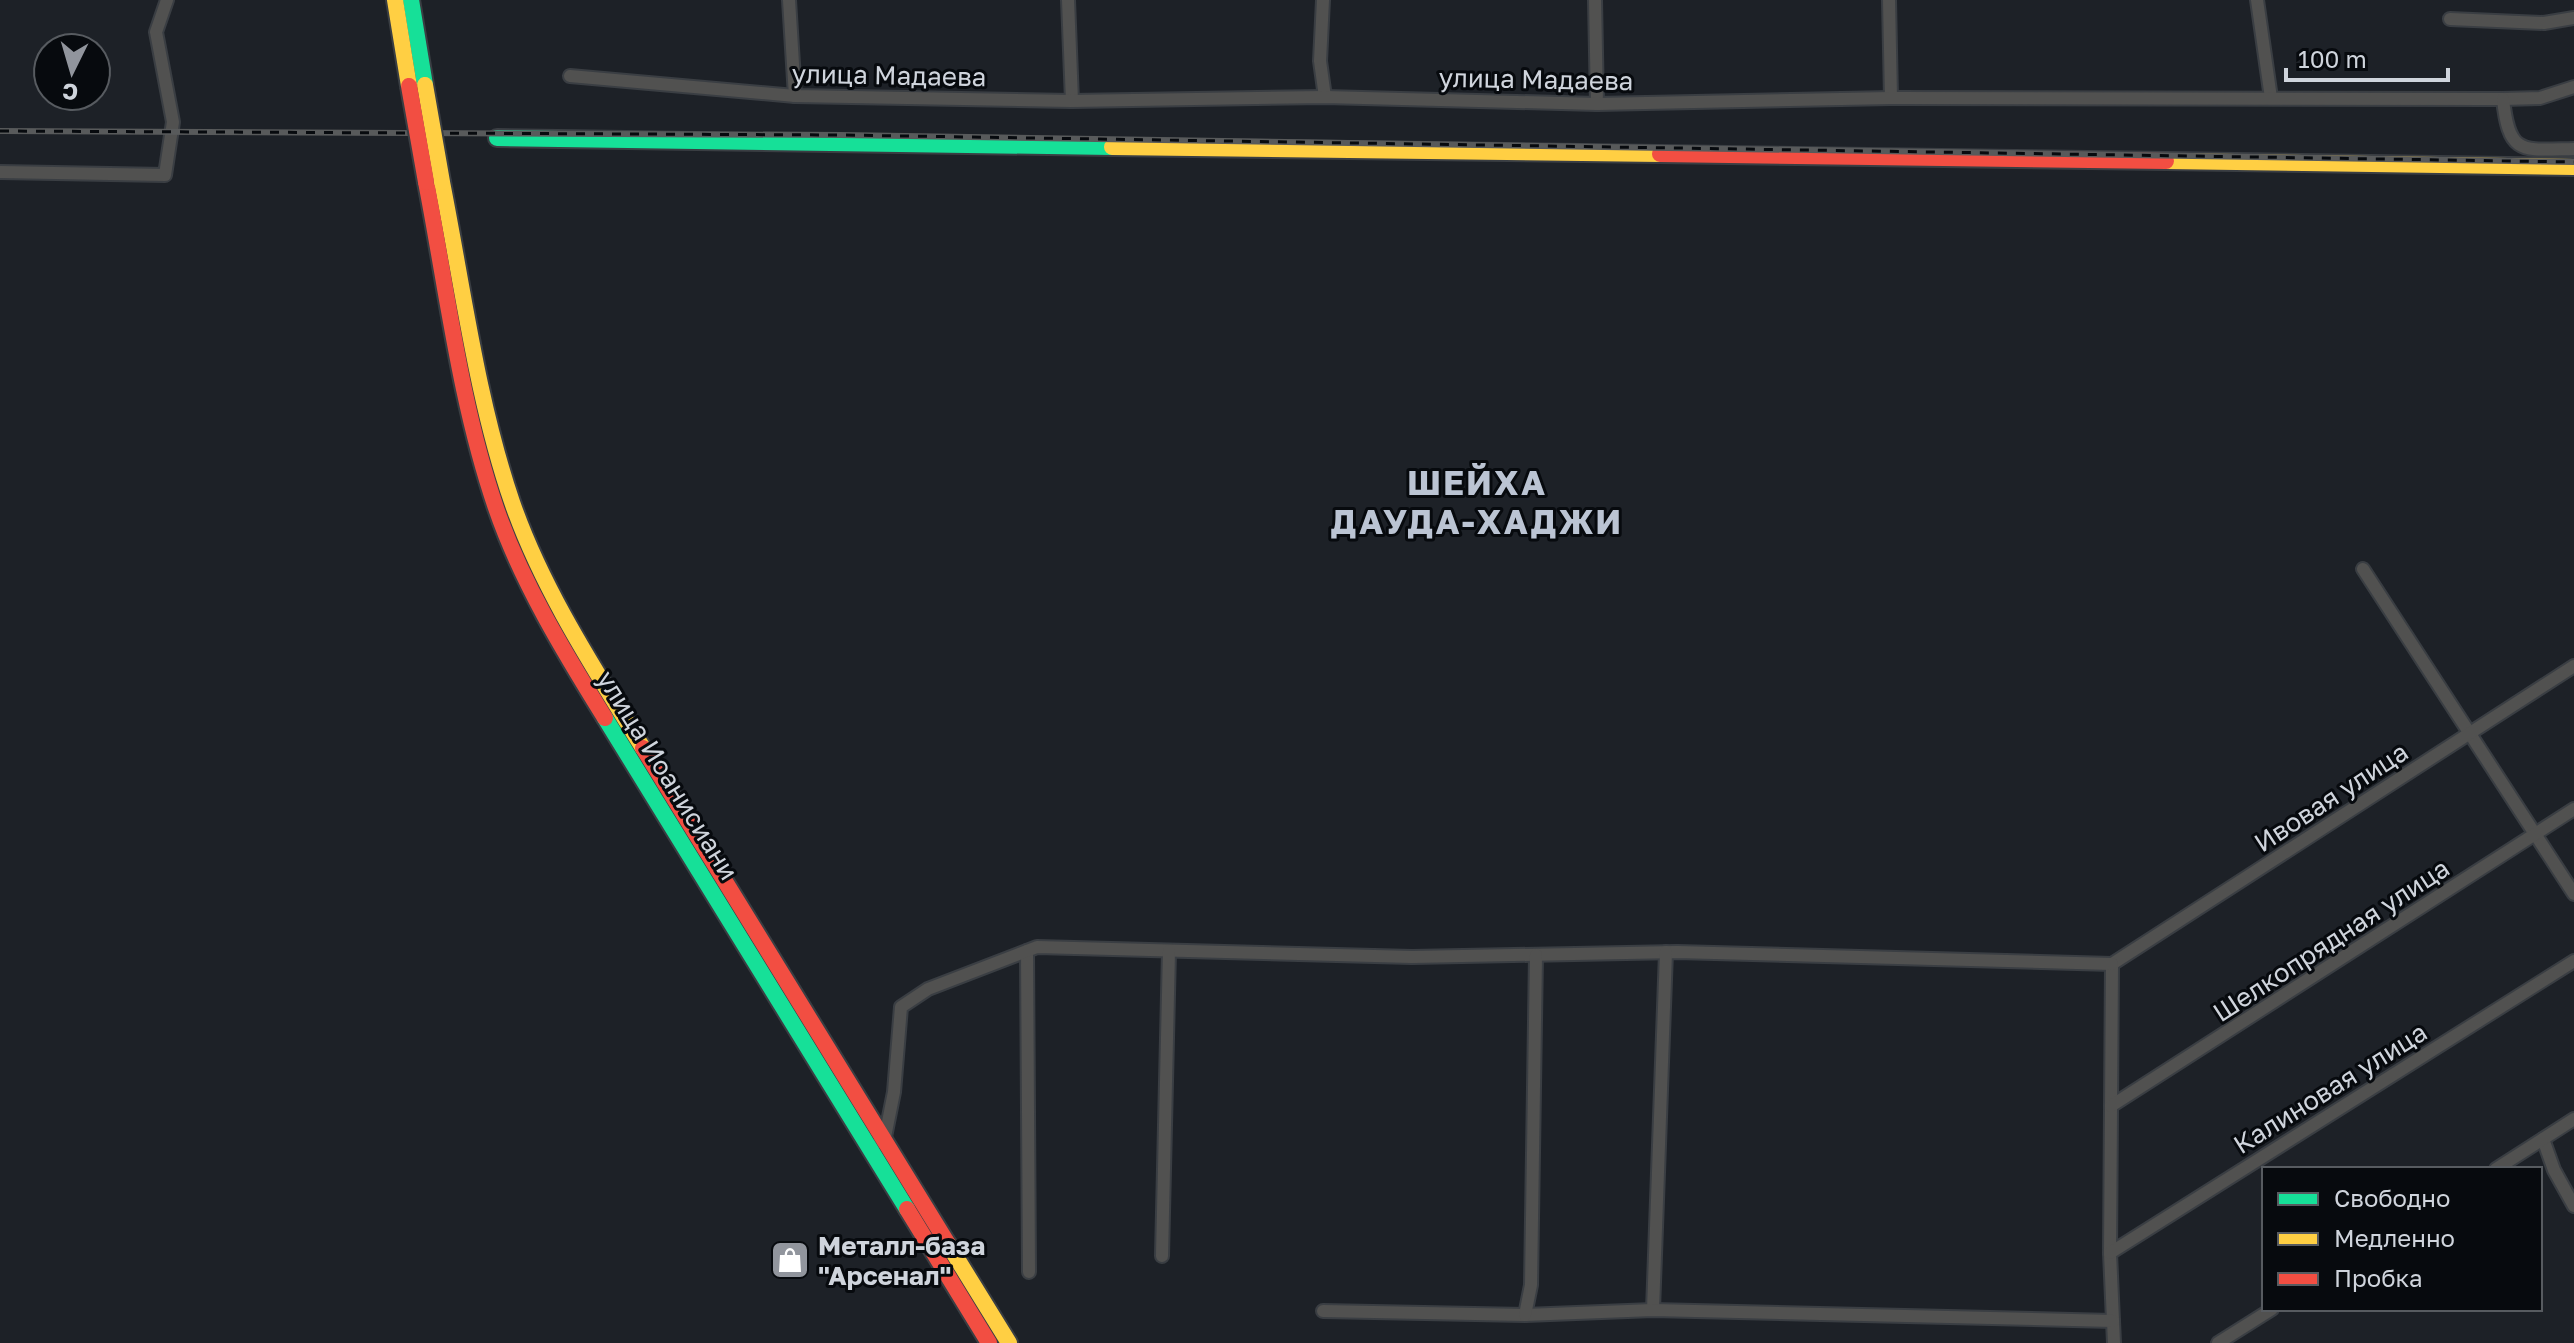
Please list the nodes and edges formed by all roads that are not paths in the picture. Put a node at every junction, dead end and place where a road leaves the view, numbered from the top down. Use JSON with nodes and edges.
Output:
{"nodes":[{"id":1,"x":167,"y":0,"type":"edge"},
{"id":2,"x":395,"y":0,"type":"edge"},
{"id":3,"x":411,"y":0,"type":"edge"},
{"id":4,"x":789,"y":0,"type":"edge"},
{"id":5,"x":1068,"y":0,"type":"edge"},
{"id":6,"x":1323,"y":0,"type":"edge"},
{"id":7,"x":1595,"y":0,"type":"edge"},
{"id":8,"x":1889,"y":0,"type":"edge"},
{"id":9,"x":2257,"y":0,"type":"edge"},
{"id":10,"x":2574,"y":18,"type":"edge"},
{"id":11,"x":2450,"y":19,"type":"dead end"},
{"id":12,"x":570,"y":76,"type":"dead end"},
{"id":13,"x":417,"y":85,"type":"junction"},
{"id":14,"x":2574,"y":87,"type":"edge"},
{"id":15,"x":795,"y":96,"type":"junction"},
{"id":16,"x":1325,"y":97,"type":"junction"},
{"id":17,"x":1891,"y":98,"type":"junction"},
{"id":18,"x":2271,"y":98,"type":"junction"},
{"id":19,"x":2503,"y":99,"type":"junction"},
{"id":20,"x":1072,"y":101,"type":"junction"},
{"id":21,"x":1597,"y":104,"type":"junction"},
{"id":22,"x":497,"y":138,"type":"dead end"},
{"id":23,"x":2574,"y":149,"type":"edge"},
{"id":24,"x":2574,"y":167,"type":"edge"},
{"id":25,"x":0,"y":172,"type":"edge"},
{"id":26,"x":2363,"y":569,"type":"dead end"},
{"id":27,"x":2574,"y":666,"type":"edge"},
{"id":28,"x":2469,"y":734,"type":"junction"},
{"id":29,"x":2574,"y":809,"type":"edge"},
{"id":30,"x":2534,"y":834,"type":"junction"},
{"id":31,"x":2574,"y":894,"type":"edge"},
{"id":32,"x":1027,"y":951,"type":"junction"},
{"id":33,"x":1169,"y":951,"type":"junction"},
{"id":34,"x":1666,"y":952,"type":"junction"},
{"id":35,"x":1536,"y":955,"type":"junction"},
{"id":36,"x":2574,"y":961,"type":"edge"},
{"id":37,"x":2112,"y":964,"type":"junction"},
{"id":38,"x":2111,"y":1106,"type":"junction"},
{"id":39,"x":2574,"y":1119,"type":"edge"},
{"id":40,"x":2543,"y":1139,"type":"junction"},
{"id":41,"x":878,"y":1142,"type":"junction"},
{"id":42,"x":2499,"y":1167,"type":"edge"},
{"id":43,"x":2574,"y":1206,"type":"edge"},
{"id":44,"x":2110,"y":1253,"type":"junction"},
{"id":45,"x":1162,"y":1256,"type":"dead end"},
{"id":46,"x":1029,"y":1272,"type":"dead end"},
{"id":47,"x":1653,"y":1310,"type":"junction"},
{"id":48,"x":1323,"y":1311,"type":"dead end"},
{"id":49,"x":2269,"y":1311,"type":"edge"},
{"id":50,"x":1525,"y":1315,"type":"junction"},
{"id":51,"x":2113,"y":1321,"type":"junction"},
{"id":52,"x":989,"y":1343,"type":"edge"},
{"id":53,"x":1009,"y":1343,"type":"edge"},
{"id":54,"x":2114,"y":1343,"type":"edge"},
{"id":55,"x":2218,"y":1343,"type":"edge"}],
"edges":[{"from":1,"to":25,"type":"street"},
{"from":2,"to":13,"type":"street"},
{"from":3,"to":13,"type":"street"},
{"from":4,"to":15,"type":"street"},
{"from":5,"to":20,"type":"street"},
{"from":6,"to":16,"type":"street"},
{"from":7,"to":21,"type":"street"},
{"from":8,"to":17,"type":"street"},
{"from":9,"to":18,"type":"street"},
{"from":10,"to":11,"type":"street"},
{"from":12,"to":15,"type":"street","name":"улица Мадаева"},
{"from":13,"to":41,"type":"street","bridge":true},
{"from":14,"to":19,"type":"street","name":"улица Мадаева"},
{"from":15,"to":20,"type":"street","name":"улица Мадаева"},
{"from":16,"to":20,"type":"street","name":"улица Мадаева"},
{"from":16,"to":21,"type":"street","name":"улица Мадаева"},
{"from":17,"to":18,"type":"street","name":"улица Мадаева"},
{"from":17,"to":21,"type":"street","name":"улица Мадаева"},
{"from":18,"to":19,"type":"street","name":"улица Мадаева"},
{"from":19,"to":23,"type":"street"},
{"from":22,"to":24,"type":"street"},
{"from":26,"to":28,"type":"street"},
{"from":27,"to":28,"type":"street","name":"Ивовая улица"},
{"from":28,"to":30,"type":"street"},
{"from":28,"to":37,"type":"street","name":"Ивовая улица"},
{"from":29,"to":30,"type":"street","name":"Шелкопрядная улица"},
{"from":30,"to":31,"type":"street"},
{"from":30,"to":38,"type":"street","name":"Шелкопрядная улица"},
{"from":32,"to":33,"type":"street"},
{"from":32,"to":41,"type":"street"},
{"from":32,"to":46,"type":"street"},
{"from":33,"to":35,"type":"street"},
{"from":33,"to":45,"type":"street"},
{"from":34,"to":35,"type":"street"},
{"from":34,"to":37,"type":"street"},
{"from":34,"to":47,"type":"street"},
{"from":35,"to":50,"type":"street"},
{"from":36,"to":44,"type":"street","name":"Калиновая улица"},
{"from":37,"to":38,"type":"street"},
{"from":38,"to":44,"type":"street"},
{"from":39,"to":40,"type":"street"},
{"from":40,"to":42,"type":"street"},
{"from":40,"to":43,"type":"street"},
{"from":41,"to":52,"type":"street"},
{"from":41,"to":53,"type":"street"},
{"from":44,"to":51,"type":"street"},
{"from":47,"to":50,"type":"street"},
{"from":47,"to":51,"type":"street"},
{"from":48,"to":50,"type":"street"},
{"from":49,"to":55,"type":"street"},
{"from":51,"to":54,"type":"street"}]}
